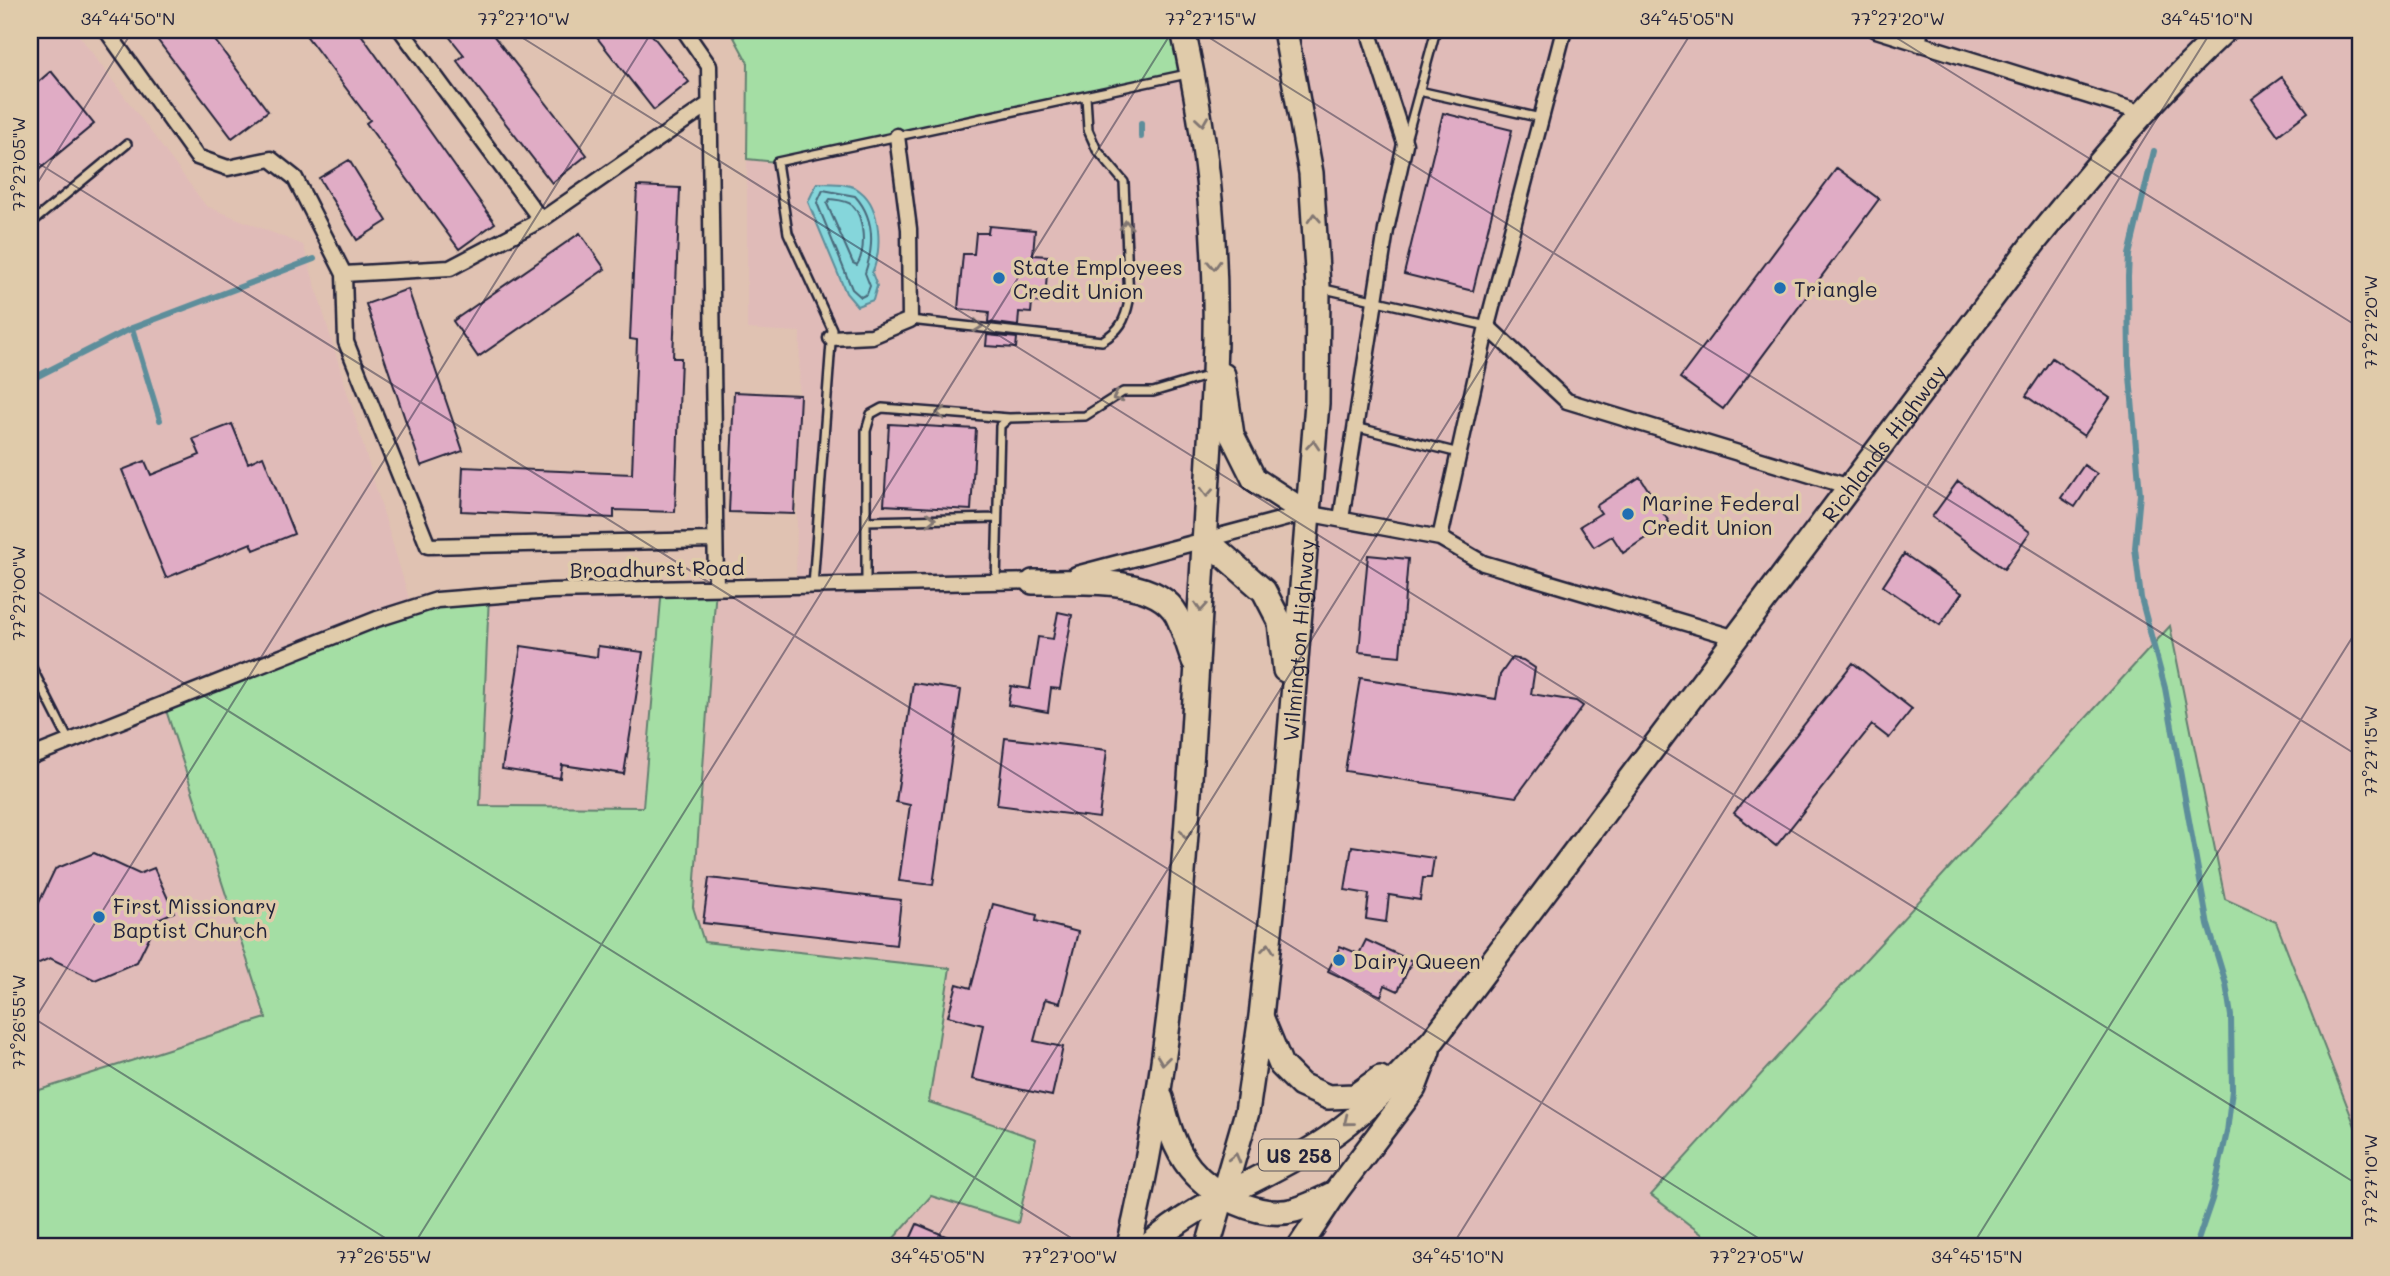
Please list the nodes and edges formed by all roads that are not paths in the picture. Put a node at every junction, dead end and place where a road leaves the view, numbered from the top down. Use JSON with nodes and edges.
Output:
{"nodes":[{"id":1,"x":106,"y":30,"type":"edge"},
{"id":2,"x":401,"y":30,"type":"edge"},
{"id":3,"x":684,"y":30,"type":"edge"},
{"id":4,"x":1183,"y":30,"type":"edge"},
{"id":5,"x":1285,"y":30,"type":"edge"},
{"id":6,"x":1368,"y":30,"type":"edge"},
{"id":7,"x":1436,"y":30,"type":"edge"},
{"id":8,"x":1563,"y":30,"type":"edge"},
{"id":9,"x":1876,"y":30,"type":"edge"},
{"id":10,"x":2225,"y":30,"type":"edge"},
{"id":11,"x":1920,"y":37,"type":"edge"},
{"id":12,"x":1192,"y":73,"type":"junction"},
{"id":13,"x":1419,"y":92,"type":"junction"},
{"id":14,"x":1086,"y":96,"type":"junction"},
{"id":15,"x":709,"y":104,"type":"junction"},
{"id":16,"x":2143,"y":113,"type":"junction"},
{"id":17,"x":1541,"y":118,"type":"junction"},
{"id":18,"x":897,"y":136,"type":"junction"},
{"id":19,"x":127,"y":144,"type":"dead end"},
{"id":20,"x":1405,"y":144,"type":"junction"},
{"id":21,"x":541,"y":220,"type":"junction"},
{"id":22,"x":30,"y":224,"type":"edge"},
{"id":23,"x":344,"y":274,"type":"junction"},
{"id":24,"x":1318,"y":287,"type":"junction"},
{"id":25,"x":1375,"y":298,"type":"junction"},
{"id":26,"x":911,"y":320,"type":"junction"},
{"id":27,"x":1216,"y":323,"type":"junction"},
{"id":28,"x":1487,"y":326,"type":"junction"},
{"id":29,"x":831,"y":338,"type":"junction"},
{"id":30,"x":1214,"y":374,"type":"junction"},
{"id":31,"x":1009,"y":418,"type":"junction"},
{"id":32,"x":1355,"y":427,"type":"junction"},
{"id":33,"x":1458,"y":453,"type":"junction"},
{"id":34,"x":1850,"y":488,"type":"junction"},
{"id":35,"x":1307,"y":513,"type":"junction"},
{"id":36,"x":997,"y":518,"type":"junction"},
{"id":37,"x":1340,"y":519,"type":"junction"},
{"id":38,"x":866,"y":521,"type":"junction"},
{"id":39,"x":1440,"y":538,"type":"junction"},
{"id":40,"x":1205,"y":539,"type":"junction"},
{"id":41,"x":715,"y":540,"type":"junction"},
{"id":42,"x":1033,"y":582,"type":"junction"},
{"id":43,"x":996,"y":583,"type":"junction"},
{"id":44,"x":866,"y":585,"type":"junction"},
{"id":45,"x":813,"y":586,"type":"junction"},
{"id":46,"x":716,"y":587,"type":"junction"},
{"id":47,"x":1736,"y":638,"type":"junction"},
{"id":48,"x":30,"y":664,"type":"edge"},
{"id":49,"x":1197,"y":668,"type":"junction"},
{"id":50,"x":1292,"y":725,"type":"junction"},
{"id":51,"x":69,"y":741,"type":"junction"},
{"id":52,"x":31,"y":754,"type":"edge"},
{"id":53,"x":1261,"y":1016,"type":"junction"},
{"id":54,"x":1433,"y":1040,"type":"junction"},
{"id":55,"x":1160,"y":1091,"type":"junction"},
{"id":56,"x":1335,"y":1193,"type":"junction"},
{"id":57,"x":1225,"y":1196,"type":"junction"},
{"id":58,"x":1129,"y":1246,"type":"edge"},
{"id":59,"x":1148,"y":1246,"type":"edge"},
{"id":60,"x":1208,"y":1246,"type":"edge"},
{"id":61,"x":1300,"y":1246,"type":"edge"}],
"edges":[{"from":1,"to":23,"type":"street"},
{"from":2,"to":21,"type":"street"},
{"from":3,"to":15,"type":"street"},
{"from":4,"to":12,"type":"main road"},
{"from":24,"to":5,"type":"main road","name":"Wilmington Highway","one_way":true},
{"from":6,"to":20,"type":"street"},
{"from":7,"to":13,"type":"lane"},
{"from":8,"to":17,"type":"street"},
{"from":9,"to":11,"type":"street"},
{"from":10,"to":16,"type":"main road","name":"Richlands Highway","number":"US 258"},
{"from":11,"to":16,"type":"street"},
{"from":12,"to":14,"type":"lane"},
{"from":12,"to":27,"type":"main road","one_way":true},
{"from":13,"to":17,"type":"lane"},
{"from":13,"to":20,"type":"lane"},
{"from":14,"to":18,"type":"lane"},
{"from":26,"to":14,"type":"lane","one_way":true},
{"from":15,"to":21,"type":"street"},
{"from":15,"to":41,"type":"street"},
{"from":16,"to":34,"type":"main road","name":"Richlands Highway","number":"US 258"},
{"from":17,"to":28,"type":"street"},
{"from":18,"to":26,"type":"street"},
{"from":18,"to":29,"type":"lane"},
{"from":19,"to":22,"type":"lane"},
{"from":20,"to":25,"type":"street"},
{"from":21,"to":23,"type":"street"},
{"from":23,"to":41,"type":"street"},
{"from":24,"to":25,"type":"lane"},
{"from":35,"to":24,"type":"main road","name":"Wilmington Highway","one_way":true},
{"from":25,"to":28,"type":"lane"},
{"from":25,"to":32,"type":"street"},
{"from":26,"to":29,"type":"street"},
{"from":27,"to":30,"type":"main road"},
{"from":27,"to":35,"type":"main road"},
{"from":28,"to":33,"type":"street"},
{"from":28,"to":34,"type":"street"},
{"from":29,"to":45,"type":"lane"},
{"from":30,"to":31,"type":"lane","one_way":true},
{"from":30,"to":40,"type":"main road","one_way":true},
{"from":31,"to":36,"type":"lane"},
{"from":31,"to":38,"type":"lane","one_way":true},
{"from":32,"to":33,"type":"lane"},
{"from":32,"to":37,"type":"street"},
{"from":33,"to":39,"type":"street"},
{"from":34,"to":47,"type":"main road","name":"Richlands Highway","number":"US 258"},
{"from":35,"to":37,"type":"street"},
{"from":35,"to":40,"type":"street","name":"Broadhurst Road"},
{"from":35,"to":50,"type":"main road","name":"Wilmington Highway"},
{"from":38,"to":36,"type":"lane","one_way":true},
{"from":36,"to":43,"type":"lane"},
{"from":37,"to":39,"type":"street"},
{"from":38,"to":44,"type":"lane"},
{"from":39,"to":47,"type":"street"},
{"from":40,"to":42,"type":"street","name":"Broadhurst Road"},
{"from":40,"to":49,"type":"main road","one_way":true},
{"from":40,"to":50,"type":"main road"},
{"from":41,"to":46,"type":"street"},
{"from":42,"to":43,"type":"street","name":"Broadhurst Road"},
{"from":42,"to":49,"type":"main road"},
{"from":43,"to":44,"type":"street","name":"Broadhurst Road"},
{"from":44,"to":45,"type":"street","name":"Broadhurst Road"},
{"from":45,"to":46,"type":"street","name":"Broadhurst Road"},
{"from":46,"to":51,"type":"street","name":"Broadhurst Road"},
{"from":47,"to":54,"type":"main road","name":"Richlands Highway","number":"US 258"},
{"from":48,"to":51,"type":"lane"},
{"from":49,"to":55,"type":"main road","one_way":true},
{"from":53,"to":50,"type":"main road","name":"Wilmington Highway","one_way":true},
{"from":51,"to":52,"type":"street","name":"Broadhurst Road"},
{"from":53,"to":54,"type":"main road"},
{"from":57,"to":53,"type":"main road","name":"Wilmington Highway","one_way":true},
{"from":54,"to":56,"type":"main road","name":"Richlands Highway","number":"US 258"},
{"from":54,"to":57,"type":"main road","name":"Richlands Highway","number":"US 258","one_way":true},
{"from":55,"to":57,"type":"main road"},
{"from":55,"to":58,"type":"main road"},
{"from":56,"to":57,"type":"main road"},
{"from":56,"to":61,"type":"main road","name":"Richlands Highway","number":"US 258"},
{"from":57,"to":59,"type":"main road","name":"Richlands Highway","number":"US 258"},
{"from":57,"to":60,"type":"main road","name":"Wilmington Highway"}]}
